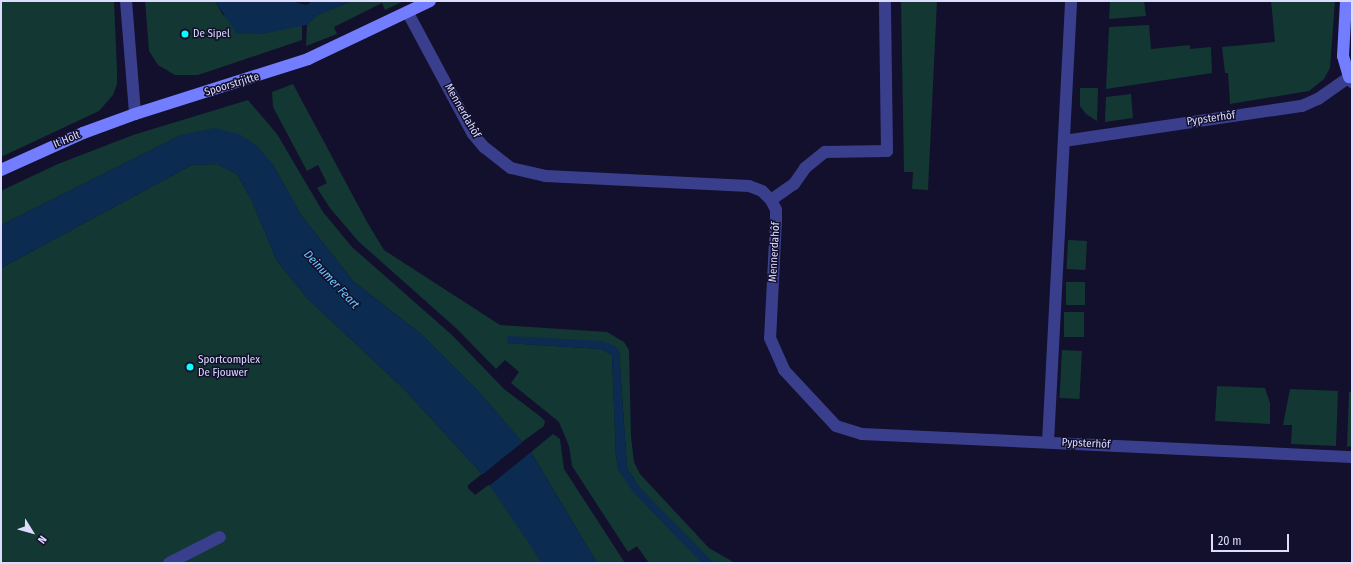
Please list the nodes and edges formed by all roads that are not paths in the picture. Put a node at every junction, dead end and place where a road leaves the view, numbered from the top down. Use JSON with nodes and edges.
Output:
{"nodes":[{"id":1,"x":126,"y":1,"type":"edge"},
{"id":2,"x":430,"y":1,"type":"edge"},
{"id":3,"x":885,"y":1,"type":"edge"},
{"id":4,"x":1071,"y":1,"type":"edge"},
{"id":5,"x":1346,"y":1,"type":"edge"},
{"id":6,"x":408,"y":13,"type":"junction"},
{"id":7,"x":1350,"y":80,"type":"edge"},
{"id":8,"x":135,"y":114,"type":"junction"},
{"id":9,"x":1064,"y":141,"type":"junction"},
{"id":10,"x":1,"y":170,"type":"edge"},
{"id":11,"x":771,"y":200,"type":"junction"},
{"id":12,"x":1048,"y":442,"type":"junction"},
{"id":13,"x":1352,"y":457,"type":"edge"},
{"id":14,"x":220,"y":537,"type":"dead end"},
{"id":15,"x":169,"y":563,"type":"edge"}],
"edges":[{"from":1,"to":8,"type":"street"},
{"from":2,"to":6,"type":"street","name":"Spoorstrjitte"},
{"from":3,"to":11,"type":"street"},
{"from":4,"to":9,"type":"street","name":"Pypsterhôf"},
{"from":5,"to":7,"type":"street"},
{"from":6,"to":8,"type":"street","name":"Spoorstrjitte"},
{"from":6,"to":11,"type":"street","name":"Mennerdahôf"},
{"from":7,"to":9,"type":"street","name":"Pypsterhôf"},
{"from":8,"to":10,"type":"street","name":"It Holt"},
{"from":9,"to":12,"type":"street","name":"Pypsterhôf"},
{"from":11,"to":12,"type":"street","name":"Mennerdahôf"},
{"from":12,"to":13,"type":"street","name":"Pypsterhôf"},
{"from":14,"to":15,"type":"street"}]}
